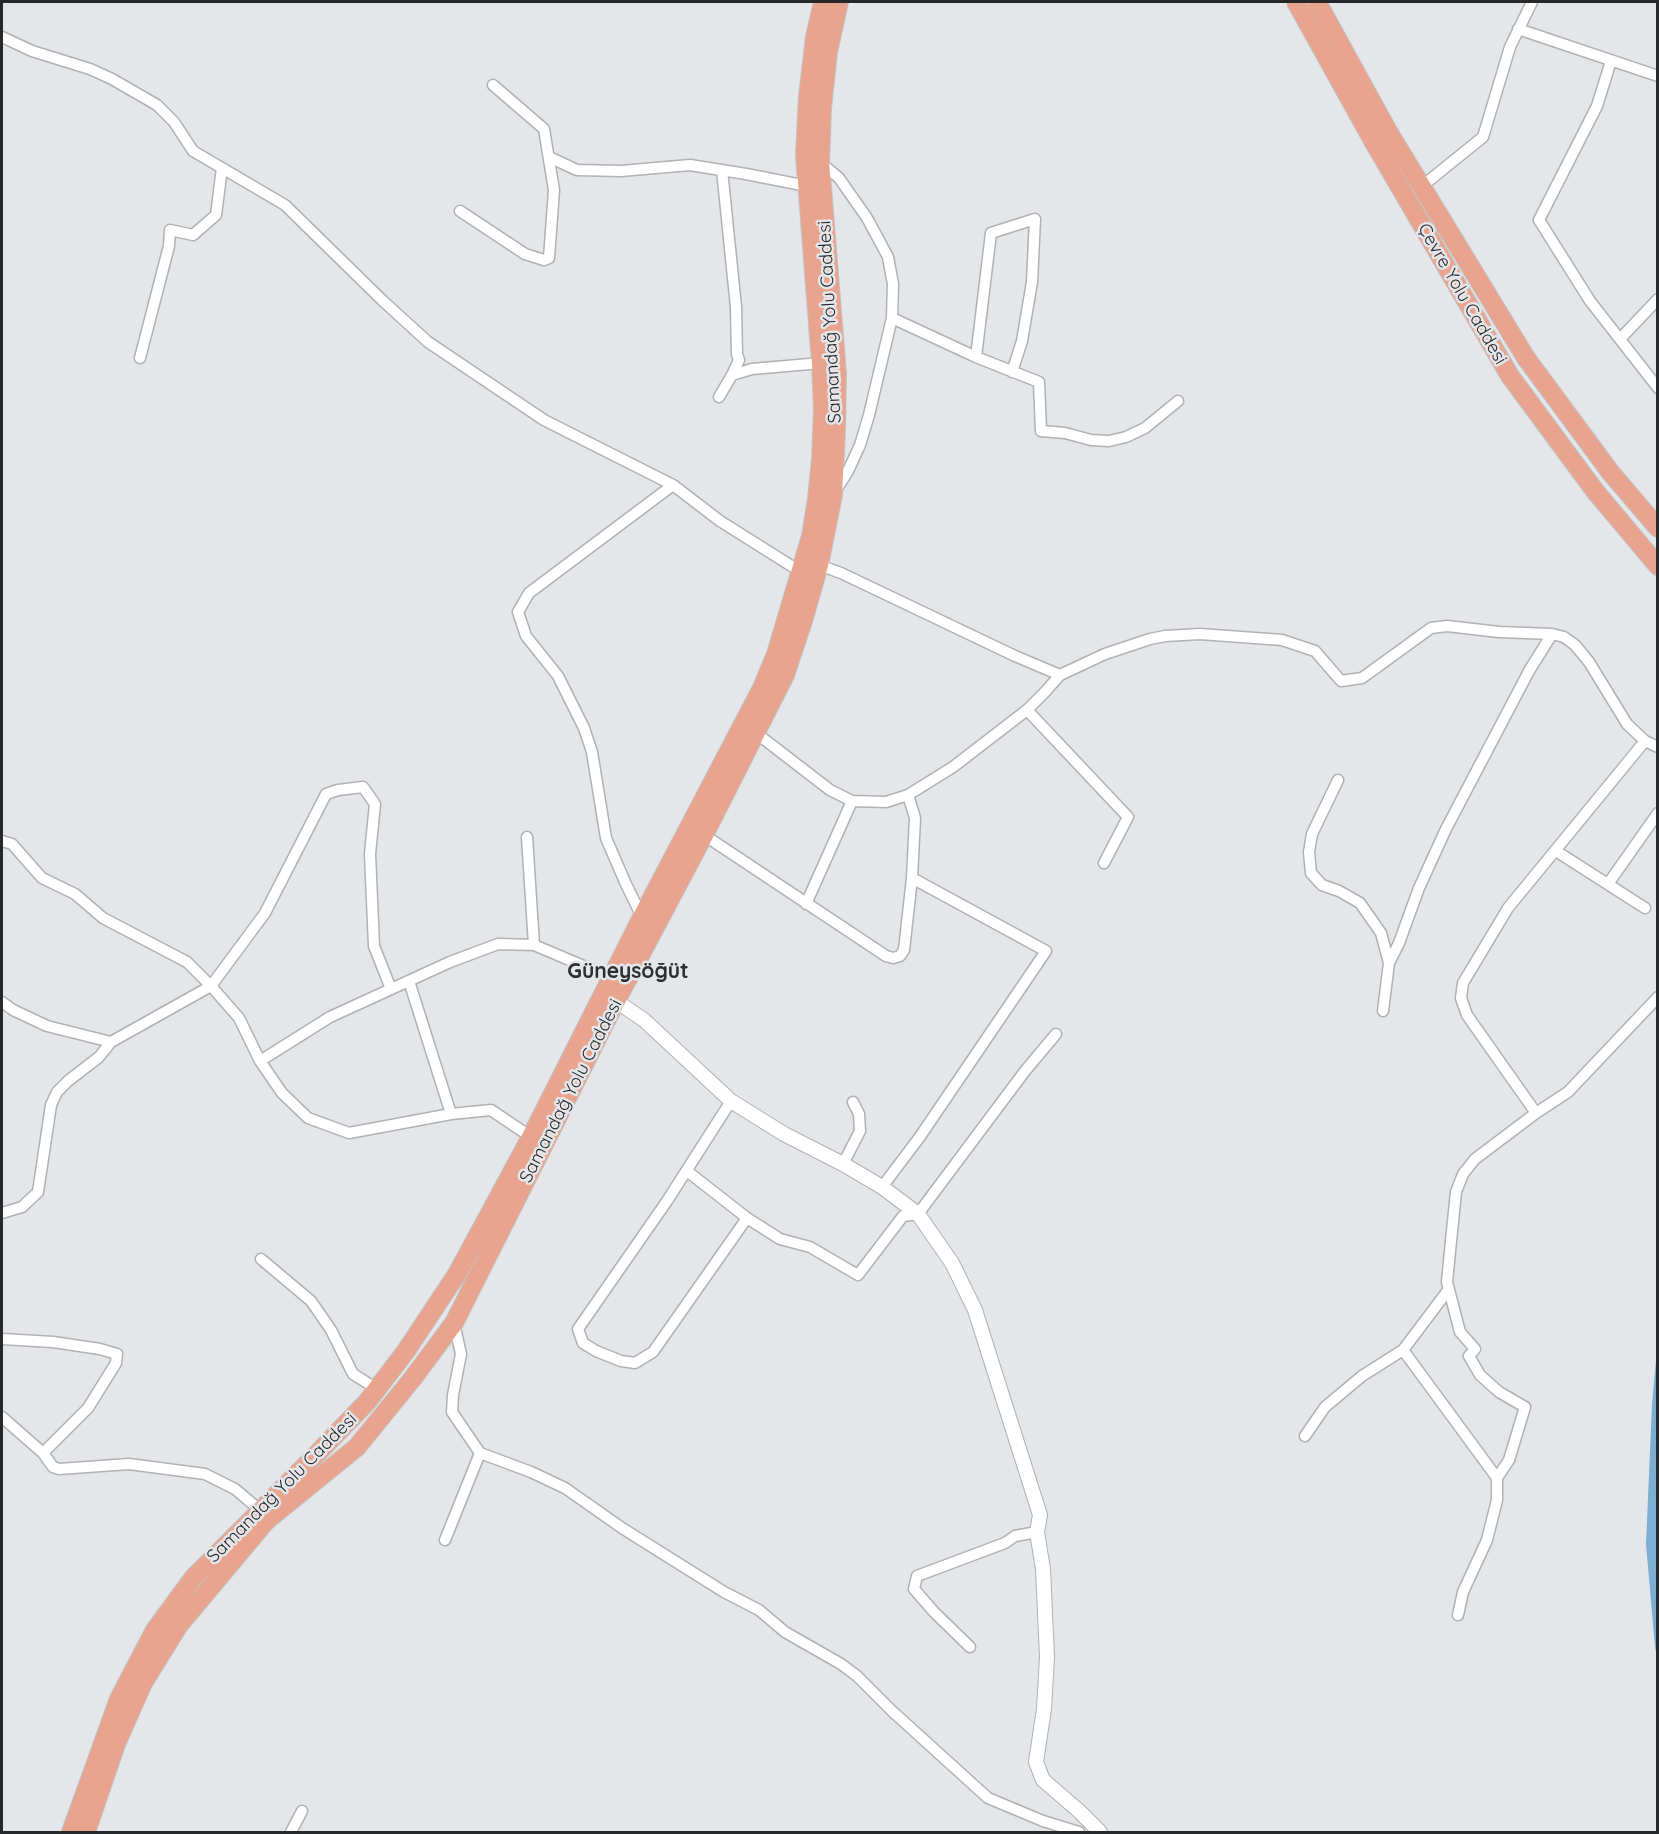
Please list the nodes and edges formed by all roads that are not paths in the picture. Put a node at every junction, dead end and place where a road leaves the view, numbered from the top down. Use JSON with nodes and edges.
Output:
{"nodes":[{"id":1,"x":823,"y":2,"type":"edge"},
{"id":2,"x":839,"y":2,"type":"edge"},
{"id":3,"x":1296,"y":2,"type":"edge"},
{"id":4,"x":1317,"y":2,"type":"edge"},
{"id":5,"x":1532,"y":2,"type":"edge"},
{"id":6,"x":1518,"y":29,"type":"junction"},
{"id":7,"x":2,"y":37,"type":"edge"},
{"id":8,"x":1611,"y":61,"type":"junction"},
{"id":9,"x":1658,"y":76,"type":"edge"},
{"id":10,"x":493,"y":85,"type":"dead end"},
{"id":11,"x":549,"y":157,"type":"junction"},
{"id":12,"x":820,"y":162,"type":"junction"},
{"id":13,"x":222,"y":168,"type":"junction"},
{"id":14,"x":722,"y":170,"type":"junction"},
{"id":15,"x":807,"y":186,"type":"junction"},
{"id":16,"x":1421,"y":187,"type":"junction"},
{"id":17,"x":460,"y":211,"type":"dead end"},
{"id":18,"x":1658,"y":299,"type":"edge"},
{"id":19,"x":892,"y":318,"type":"junction"},
{"id":20,"x":1620,"y":339,"type":"junction"},
{"id":21,"x":976,"y":357,"type":"junction"},
{"id":22,"x":140,"y":358,"type":"dead end"},
{"id":23,"x":821,"y":363,"type":"junction"},
{"id":24,"x":1012,"y":372,"type":"junction"},
{"id":25,"x":732,"y":375,"type":"junction"},
{"id":26,"x":1658,"y":388,"type":"edge"},
{"id":27,"x":719,"y":398,"type":"dead end"},
{"id":28,"x":1178,"y":401,"type":"dead end"},
{"id":29,"x":673,"y":485,"type":"junction"},
{"id":30,"x":833,"y":495,"type":"junction"},
{"id":31,"x":1624,"y":526,"type":"junction"},
{"id":32,"x":1658,"y":528,"type":"edge"},
{"id":33,"x":819,"y":565,"type":"junction"},
{"id":34,"x":1658,"y":566,"type":"edge"},
{"id":35,"x":801,"y":572,"type":"junction"},
{"id":36,"x":1658,"y":575,"type":"edge"},
{"id":37,"x":1552,"y":634,"type":"junction"},
{"id":38,"x":1060,"y":675,"type":"junction"},
{"id":39,"x":1027,"y":710,"type":"junction"},
{"id":40,"x":756,"y":733,"type":"junction"},
{"id":41,"x":1645,"y":741,"type":"junction"},
{"id":42,"x":1658,"y":747,"type":"edge"},
{"id":43,"x":1338,"y":780,"type":"dead end"},
{"id":44,"x":908,"y":795,"type":"junction"},
{"id":45,"x":852,"y":801,"type":"junction"},
{"id":46,"x":1658,"y":813,"type":"edge"},
{"id":47,"x":704,"y":836,"type":"junction"},
{"id":48,"x":526,"y":837,"type":"dead end"},
{"id":49,"x":2,"y":841,"type":"edge"},
{"id":50,"x":1556,"y":851,"type":"junction"},
{"id":51,"x":1104,"y":862,"type":"dead end"},
{"id":52,"x":912,"y":878,"type":"junction"},
{"id":53,"x":1608,"y":884,"type":"junction"},
{"id":54,"x":806,"y":904,"type":"junction"},
{"id":55,"x":1645,"y":908,"type":"dead end"},
{"id":56,"x":642,"y":917,"type":"junction"},
{"id":57,"x":534,"y":945,"type":"junction"},
{"id":58,"x":1389,"y":963,"type":"junction"},
{"id":59,"x":612,"y":978,"type":"junction"},
{"id":60,"x":409,"y":981,"type":"junction"},
{"id":61,"x":211,"y":986,"type":"junction"},
{"id":62,"x":391,"y":989,"type":"junction"},
{"id":63,"x":1658,"y":997,"type":"edge"},
{"id":64,"x":2,"y":1002,"type":"edge"},
{"id":65,"x":616,"y":1002,"type":"junction"},
{"id":66,"x":1383,"y":1011,"type":"dead end"},
{"id":67,"x":1056,"y":1034,"type":"dead end"},
{"id":68,"x":111,"y":1042,"type":"junction"},
{"id":69,"x":260,"y":1060,"type":"junction"},
{"id":70,"x":731,"y":1101,"type":"junction"},
{"id":71,"x":853,"y":1102,"type":"dead end"},
{"id":72,"x":1536,"y":1113,"type":"junction"},
{"id":73,"x":451,"y":1114,"type":"junction"},
{"id":74,"x":531,"y":1137,"type":"junction"},
{"id":75,"x":843,"y":1164,"type":"junction"},
{"id":76,"x":687,"y":1171,"type":"junction"},
{"id":77,"x":882,"y":1186,"type":"junction"},
{"id":78,"x":2,"y":1213,"type":"edge"},
{"id":79,"x":918,"y":1214,"type":"junction"},
{"id":80,"x":747,"y":1218,"type":"junction"},
{"id":81,"x":261,"y":1258,"type":"dead end"},
{"id":82,"x":1449,"y":1289,"type":"junction"},
{"id":83,"x":454,"y":1323,"type":"junction"},
{"id":84,"x":2,"y":1339,"type":"edge"},
{"id":85,"x":1403,"y":1350,"type":"junction"},
{"id":86,"x":377,"y":1389,"type":"junction"},
{"id":87,"x":2,"y":1417,"type":"edge"},
{"id":88,"x":1305,"y":1436,"type":"dead end"},
{"id":89,"x":43,"y":1453,"type":"junction"},
{"id":90,"x":480,"y":1453,"type":"junction"},
{"id":91,"x":1497,"y":1478,"type":"junction"},
{"id":92,"x":261,"y":1511,"type":"junction"},
{"id":93,"x":1037,"y":1532,"type":"junction"},
{"id":94,"x":445,"y":1540,"type":"dead end"},
{"id":95,"x":1458,"y":1615,"type":"dead end"},
{"id":96,"x":970,"y":1647,"type":"dead end"},
{"id":97,"x":302,"y":1811,"type":"dead end"},
{"id":98,"x":71,"y":1833,"type":"edge"},
{"id":99,"x":86,"y":1833,"type":"edge"},
{"id":100,"x":291,"y":1833,"type":"edge"},
{"id":101,"x":1079,"y":1833,"type":"edge"},
{"id":102,"x":1100,"y":1833,"type":"edge"}],
"edges":[{"from":1,"to":15,"type":"highway","name":"Samandağ Yolu Caddesi"},
{"from":2,"to":12,"type":"highway","name":"Samandağ Yolu Caddesi"},
{"from":3,"to":31,"type":"highway","name":"Çevre Yolu Caddesi"},
{"from":4,"to":16,"type":"highway","name":"Çevre Yolu Caddesi"},
{"from":5,"to":6,"type":"street"},
{"from":6,"to":8,"type":"street"},
{"from":6,"to":16,"type":"street"},
{"from":7,"to":13,"type":"street"},
{"from":8,"to":9,"type":"street"},
{"from":8,"to":20,"type":"street"},
{"from":10,"to":11,"type":"street"},
{"from":11,"to":14,"type":"street"},
{"from":11,"to":17,"type":"street"},
{"from":12,"to":19,"type":"street"},
{"from":12,"to":30,"type":"highway","name":"Samandağ Yolu Caddesi"},
{"from":13,"to":22,"type":"street"},
{"from":13,"to":29,"type":"street"},
{"from":14,"to":15,"type":"street"},
{"from":14,"to":25,"type":"street"},
{"from":15,"to":23,"type":"highway","name":"Samandağ Yolu Caddesi"},
{"from":16,"to":32,"type":"highway","name":"Çevre Yolu Caddesi"},
{"from":18,"to":20,"type":"street"},
{"from":19,"to":21,"type":"street"},
{"from":19,"to":30,"type":"street"},
{"from":20,"to":26,"type":"street"},
{"from":21,"to":24,"type":"street"},
{"from":21,"to":24,"type":"street"},
{"from":23,"to":25,"type":"street"},
{"from":23,"to":35,"type":"highway","name":"Samandağ Yolu Caddesi"},
{"from":24,"to":28,"type":"street"},
{"from":25,"to":27,"type":"street"},
{"from":29,"to":35,"type":"street"},
{"from":29,"to":56,"type":"street"},
{"from":30,"to":33,"type":"highway","name":"Samandağ Yolu Caddesi"},
{"from":31,"to":34,"type":"highway","name":"Çevre Yolu Caddesi"},
{"from":31,"to":36,"type":"highway"},
{"from":33,"to":38,"type":"street"},
{"from":33,"to":40,"type":"highway","name":"Samandağ Yolu Caddesi"},
{"from":35,"to":56,"type":"highway","name":"Samandağ Yolu Caddesi"},
{"from":37,"to":38,"type":"street"},
{"from":37,"to":41,"type":"street"},
{"from":37,"to":58,"type":"street"},
{"from":38,"to":39,"type":"street"},
{"from":39,"to":44,"type":"street"},
{"from":39,"to":51,"type":"street"},
{"from":40,"to":45,"type":"street"},
{"from":40,"to":47,"type":"highway","name":"Samandağ Yolu Caddesi"},
{"from":41,"to":42,"type":"street"},
{"from":41,"to":50,"type":"street"},
{"from":43,"to":58,"type":"street"},
{"from":44,"to":45,"type":"street"},
{"from":44,"to":52,"type":"street"},
{"from":45,"to":54,"type":"street"},
{"from":46,"to":53,"type":"street"},
{"from":47,"to":54,"type":"street"},
{"from":47,"to":65,"type":"highway","name":"Samandağ Yolu Caddesi"},
{"from":48,"to":57,"type":"street"},
{"from":49,"to":61,"type":"street"},
{"from":50,"to":53,"type":"street"},
{"from":50,"to":72,"type":"street"},
{"from":52,"to":54,"type":"street"},
{"from":52,"to":77,"type":"street"},
{"from":53,"to":55,"type":"street"},
{"from":56,"to":59,"type":"highway","name":"Samandağ Yolu Caddesi"},
{"from":57,"to":59,"type":"street"},
{"from":57,"to":60,"type":"street"},
{"from":58,"to":66,"type":"street"},
{"from":59,"to":74,"type":"highway","name":"Samandağ Yolu Caddesi"},
{"from":60,"to":62,"type":"street"},
{"from":60,"to":73,"type":"street"},
{"from":61,"to":62,"type":"street"},
{"from":61,"to":68,"type":"street"},
{"from":61,"to":69,"type":"street"},
{"from":62,"to":69,"type":"street"},
{"from":63,"to":72,"type":"street"},
{"from":64,"to":68,"type":"street"},
{"from":65,"to":70,"type":"street"},
{"from":65,"to":83,"type":"highway","name":"Samandağ Yolu Caddesi"},
{"from":67,"to":79,"type":"street"},
{"from":68,"to":78,"type":"street"},
{"from":69,"to":73,"type":"street"},
{"from":70,"to":75,"type":"street"},
{"from":70,"to":76,"type":"street"},
{"from":71,"to":75,"type":"street"},
{"from":72,"to":82,"type":"street"},
{"from":73,"to":74,"type":"street"},
{"from":74,"to":86,"type":"highway","name":"Samandağ Yolu Caddesi"},
{"from":75,"to":77,"type":"street"},
{"from":76,"to":80,"type":"street"},
{"from":76,"to":80,"type":"street"},
{"from":77,"to":79,"type":"street"},
{"from":79,"to":80,"type":"street"},
{"from":79,"to":93,"type":"street"},
{"from":81,"to":86,"type":"street"},
{"from":82,"to":85,"type":"street"},
{"from":82,"to":91,"type":"street"},
{"from":83,"to":90,"type":"street"},
{"from":83,"to":99,"type":"highway","name":"Samandağ Yolu Caddesi"},
{"from":84,"to":89,"type":"street"},
{"from":85,"to":88,"type":"street"},
{"from":85,"to":91,"type":"street"},
{"from":86,"to":92,"type":"highway","name":"Samandağ Yolu Caddesi"},
{"from":87,"to":89,"type":"street"},
{"from":89,"to":92,"type":"street"},
{"from":90,"to":94,"type":"street"},
{"from":90,"to":101,"type":"street"},
{"from":91,"to":95,"type":"street"},
{"from":92,"to":98,"type":"highway","name":"Samandağ Yolu Caddesi"},
{"from":93,"to":96,"type":"street"},
{"from":93,"to":102,"type":"street"},
{"from":97,"to":100,"type":"street"}]}
